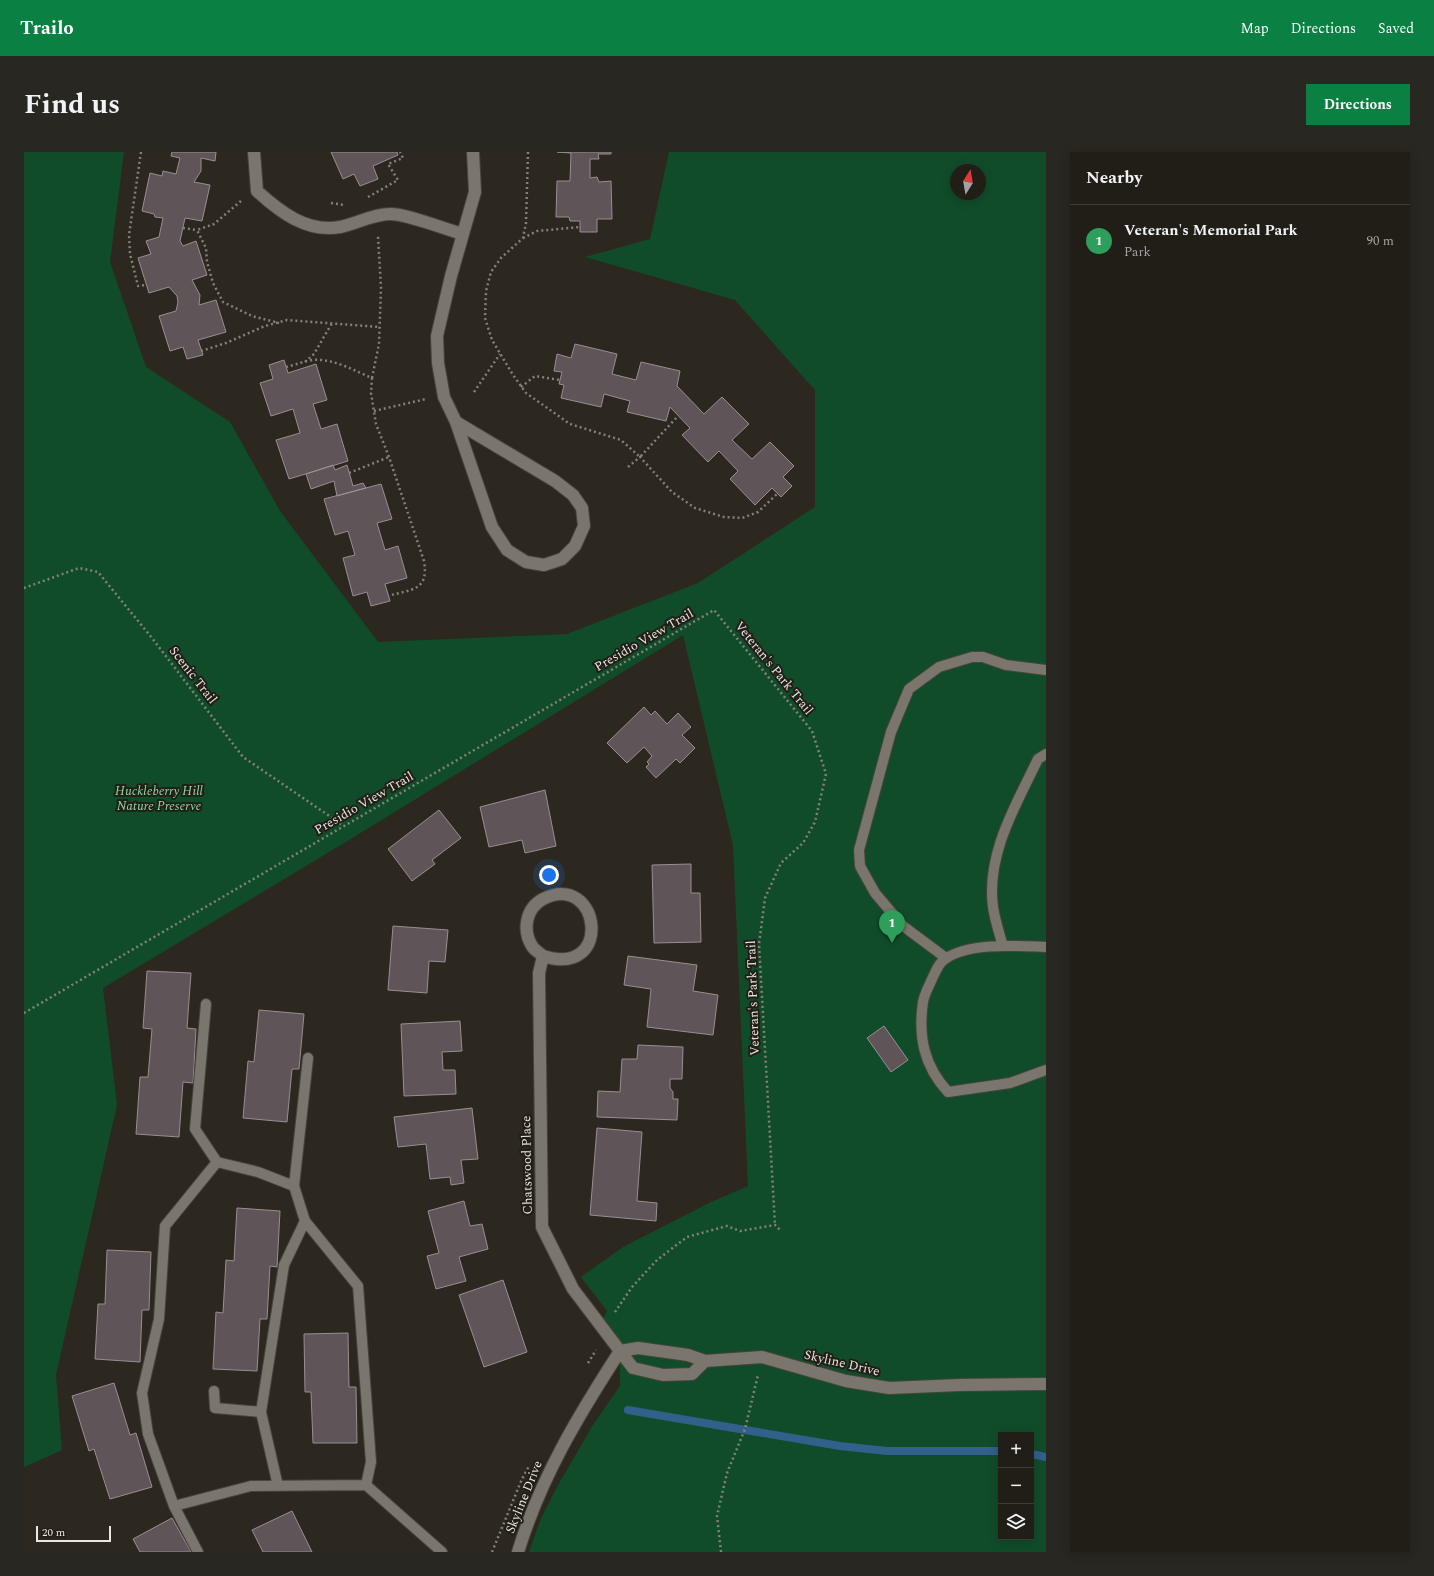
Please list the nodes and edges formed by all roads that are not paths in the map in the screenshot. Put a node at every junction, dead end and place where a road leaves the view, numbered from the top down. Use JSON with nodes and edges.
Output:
{"nodes":[{"id":1,"x":254,"y":152,"type":"edge"},
{"id":2,"x":473,"y":152,"type":"edge"},
{"id":3,"x":463,"y":234,"type":"junction"},
{"id":4,"x":456,"y":422,"type":"junction"},
{"id":5,"x":1046,"y":670,"type":"edge"},
{"id":6,"x":1046,"y":754,"type":"edge"},
{"id":7,"x":1003,"y":946,"type":"junction"},
{"id":8,"x":1046,"y":947,"type":"edge"},
{"id":9,"x":543,"y":956,"type":"junction"},
{"id":10,"x":946,"y":958,"type":"junction"},
{"id":11,"x":206,"y":1004,"type":"dead end"},
{"id":12,"x":308,"y":1058,"type":"dead end"},
{"id":13,"x":1046,"y":1070,"type":"edge"},
{"id":14,"x":216,"y":1162,"type":"junction"},
{"id":15,"x":294,"y":1186,"type":"junction"},
{"id":16,"x":306,"y":1221,"type":"junction"},
{"id":17,"x":620,"y":1351,"type":"junction"},
{"id":18,"x":705,"y":1361,"type":"junction"},
{"id":19,"x":1046,"y":1384,"type":"edge"},
{"id":20,"x":214,"y":1392,"type":"dead end"},
{"id":21,"x":261,"y":1412,"type":"junction"},
{"id":22,"x":278,"y":1486,"type":"junction"},
{"id":23,"x":366,"y":1486,"type":"junction"},
{"id":24,"x":174,"y":1506,"type":"junction"},
{"id":25,"x":198,"y":1552,"type":"edge"},
{"id":26,"x":442,"y":1552,"type":"edge"},
{"id":27,"x":518,"y":1552,"type":"edge"}],
"edges":[{"from":1,"to":3,"type":"street"},
{"from":2,"to":3,"type":"street"},
{"from":3,"to":4,"type":"street"},
{"from":4,"to":4,"type":"street"},
{"from":5,"to":10,"type":"lane"},
{"from":6,"to":7,"type":"lane"},
{"from":7,"to":8,"type":"lane"},
{"from":7,"to":10,"type":"lane"},
{"from":9,"to":9,"type":"street"},
{"from":9,"to":17,"type":"street","name":"Chatswood Place"},
{"from":10,"to":13,"type":"lane"},
{"from":11,"to":14,"type":"lane"},
{"from":12,"to":15,"type":"lane"},
{"from":14,"to":15,"type":"lane"},
{"from":14,"to":24,"type":"lane"},
{"from":15,"to":16,"type":"lane"},
{"from":16,"to":21,"type":"lane"},
{"from":16,"to":23,"type":"lane"},
{"from":17,"to":18,"type":"street","name":"Skyline Drive"},
{"from":17,"to":18,"type":"street"},
{"from":17,"to":27,"type":"street","name":"Skyline Drive"},
{"from":18,"to":19,"type":"street","name":"Skyline Drive"},
{"from":20,"to":21,"type":"lane"},
{"from":21,"to":22,"type":"lane"},
{"from":22,"to":23,"type":"lane"},
{"from":22,"to":24,"type":"lane"},
{"from":23,"to":26,"type":"lane"},
{"from":24,"to":25,"type":"lane"}]}
